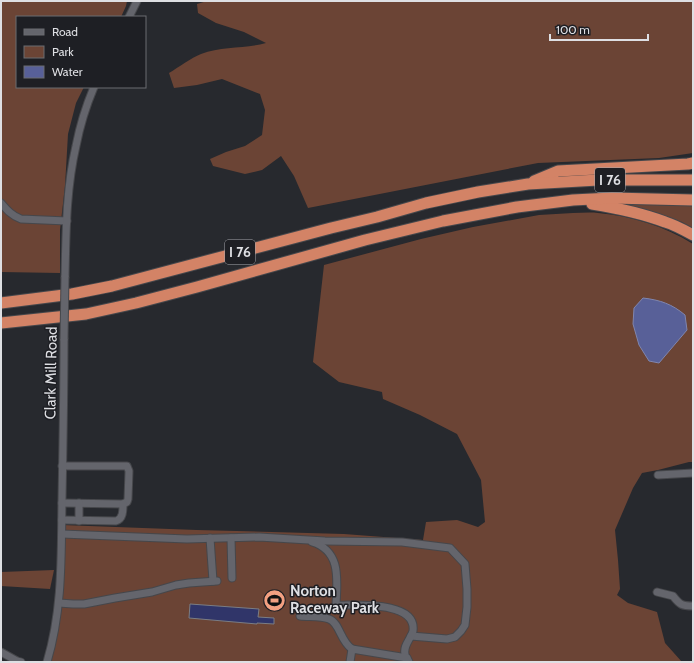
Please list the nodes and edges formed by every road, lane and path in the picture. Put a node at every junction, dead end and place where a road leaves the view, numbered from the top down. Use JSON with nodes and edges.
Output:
{"nodes":[{"id":1,"x":137,"y":1,"type":"edge"},
{"id":2,"x":130,"y":16,"type":"edge"},
{"id":3,"x":94,"y":88,"type":"edge"},
{"id":4,"x":693,"y":163,"type":"edge"},
{"id":5,"x":693,"y":180,"type":"edge"},
{"id":6,"x":528,"y":184,"type":"junction"},
{"id":7,"x":693,"y":200,"type":"edge"},
{"id":8,"x":562,"y":202,"type":"junction"},
{"id":9,"x":1,"y":203,"type":"edge"},
{"id":10,"x":67,"y":221,"type":"junction"},
{"id":11,"x":693,"y":235,"type":"edge"},
{"id":12,"x":1,"y":303,"type":"edge"},
{"id":13,"x":1,"y":323,"type":"edge"},
{"id":14,"x":62,"y":466,"type":"junction"},
{"id":15,"x":693,"y":473,"type":"edge"},
{"id":16,"x":658,"y":475,"type":"dead end"},
{"id":17,"x":62,"y":503,"type":"junction"},
{"id":18,"x":79,"y":503,"type":"junction"},
{"id":19,"x":123,"y":504,"type":"junction"},
{"id":20,"x":62,"y":520,"type":"junction"},
{"id":21,"x":79,"y":520,"type":"junction"},
{"id":22,"x":62,"y":534,"type":"junction"},
{"id":23,"x":210,"y":538,"type":"junction"},
{"id":24,"x":231,"y":538,"type":"junction"},
{"id":25,"x":304,"y":540,"type":"junction"},
{"id":26,"x":232,"y":578,"type":"dead end"},
{"id":27,"x":657,"y":592,"type":"dead end"},
{"id":28,"x":59,"y":603,"type":"junction"},
{"id":29,"x":693,"y":606,"type":"edge"},
{"id":30,"x":300,"y":616,"type":"dead end"},
{"id":31,"x":410,"y":636,"type":"junction"},
{"id":32,"x":352,"y":649,"type":"junction"},
{"id":33,"x":1,"y":652,"type":"edge"},
{"id":34,"x":408,"y":660,"type":"edge"},
{"id":35,"x":21,"y":662,"type":"edge"},
{"id":36,"x":47,"y":662,"type":"edge"},
{"id":37,"x":350,"y":662,"type":"edge"}],
"edges":[{"from":1,"to":2,"type":"street"},
{"from":3,"to":10,"type":"street","name":"Clark Mill Road"},
{"from":4,"to":6,"type":"highway"},
{"from":5,"to":6,"type":"highway","number":"I 76"},
{"from":6,"to":12,"type":"highway","number":"I 76"},
{"from":7,"to":8,"type":"highway","number":"I 76"},
{"from":8,"to":11,"type":"highway"},
{"from":8,"to":13,"type":"highway","number":"I 76"},
{"from":9,"to":10,"type":"street"},
{"from":10,"to":14,"type":"street","name":"Clark Mill Road","bridge":true},
{"from":14,"to":17,"type":"street","name":"Clark Mill Road"},
{"from":14,"to":19,"type":"street"},
{"from":15,"to":16,"type":"street"},
{"from":17,"to":18,"type":"street"},
{"from":17,"to":20,"type":"street","name":"Clark Mill Road"},
{"from":18,"to":19,"type":"street"},
{"from":18,"to":21,"type":"street"},
{"from":19,"to":21,"type":"street"},
{"from":20,"to":21,"type":"street"},
{"from":20,"to":22,"type":"street","name":"Clark Mill Road"},
{"from":22,"to":23,"type":"street"},
{"from":22,"to":28,"type":"street","name":"Clark Mill Road"},
{"from":23,"to":24,"type":"street"},
{"from":23,"to":28,"type":"street"},
{"from":24,"to":25,"type":"street"},
{"from":24,"to":26,"type":"street"},
{"from":25,"to":31,"type":"street"},
{"from":25,"to":31,"type":"street"},
{"from":27,"to":29,"type":"street"},
{"from":28,"to":36,"type":"street","name":"Clark Mill Road"},
{"from":30,"to":32,"type":"street"},
{"from":31,"to":34,"type":"street"},
{"from":32,"to":34,"type":"street"},
{"from":32,"to":37,"type":"street"},
{"from":33,"to":35,"type":"street"}]}
